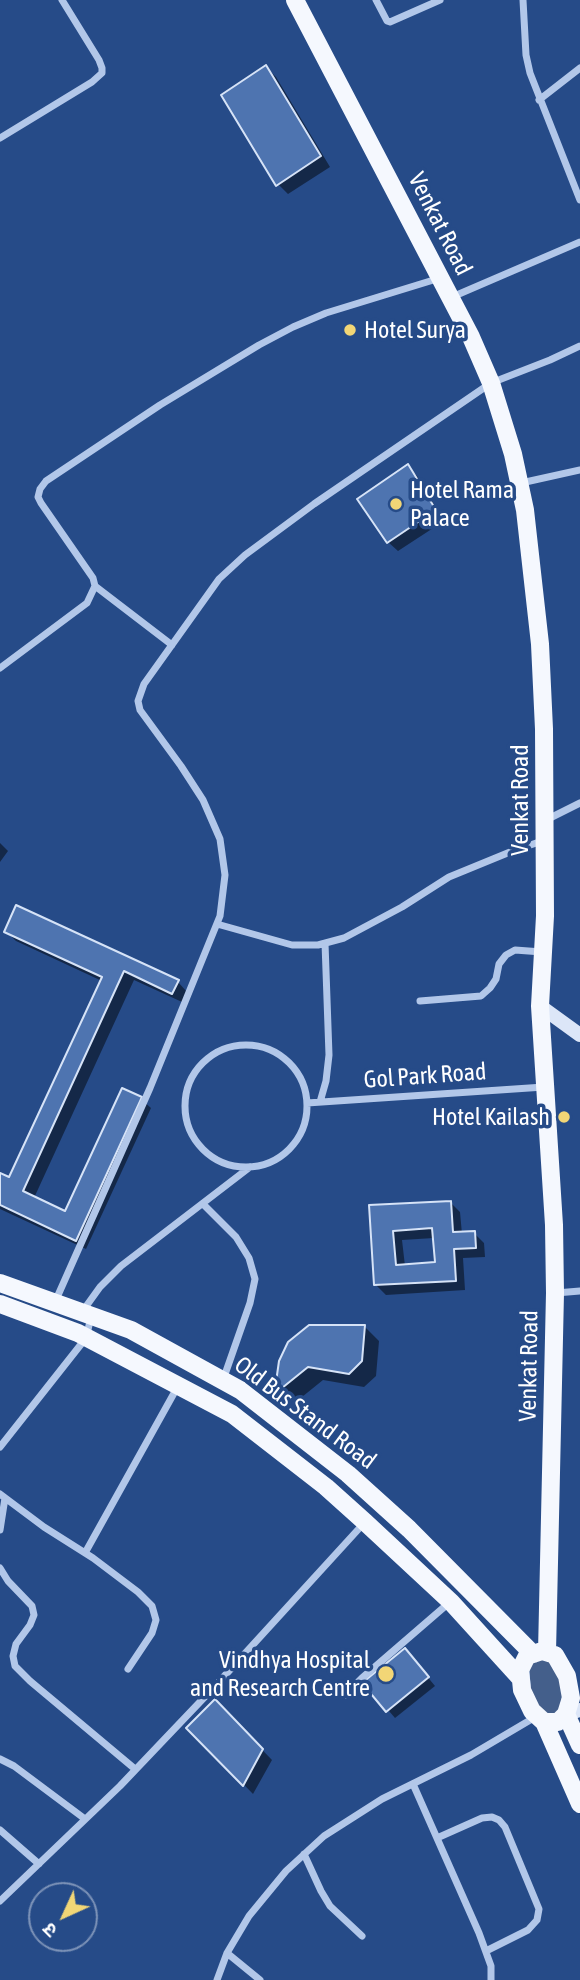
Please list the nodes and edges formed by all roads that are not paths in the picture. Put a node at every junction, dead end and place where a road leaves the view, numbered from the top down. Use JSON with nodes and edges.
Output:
{"nodes":[{"id":1,"x":62,"y":0,"type":"edge"},
{"id":2,"x":295,"y":0,"type":"edge"},
{"id":3,"x":376,"y":0,"type":"edge"},
{"id":4,"x":440,"y":0,"type":"edge"},
{"id":5,"x":523,"y":0,"type":"edge"},
{"id":6,"x":580,"y":68,"type":"edge"},
{"id":7,"x":539,"y":100,"type":"junction"},
{"id":8,"x":0,"y":138,"type":"edge"},
{"id":9,"x":580,"y":200,"type":"edge"},
{"id":10,"x":580,"y":242,"type":"edge"},
{"id":11,"x":441,"y":278,"type":"junction"},
{"id":12,"x":450,"y":298,"type":"junction"},
{"id":13,"x":580,"y":346,"type":"edge"},
{"id":14,"x":491,"y":383,"type":"junction"},
{"id":15,"x":580,"y":470,"type":"edge"},
{"id":16,"x":520,"y":483,"type":"junction"},
{"id":17,"x":95,"y":586,"type":"junction"},
{"id":18,"x":172,"y":645,"type":"junction"},
{"id":19,"x":0,"y":668,"type":"edge"},
{"id":20,"x":580,"y":803,"type":"edge"},
{"id":21,"x":545,"y":821,"type":"junction"},
{"id":22,"x":545,"y":840,"type":"junction"},
{"id":23,"x":216,"y":924,"type":"junction"},
{"id":24,"x":325,"y":943,"type":"junction"},
{"id":25,"x":543,"y":952,"type":"junction"},
{"id":26,"x":420,"y":1001,"type":"dead end"},
{"id":27,"x":540,"y":1006,"type":"junction"},
{"id":28,"x":580,"y":1035,"type":"edge"},
{"id":29,"x":545,"y":1087,"type":"junction"},
{"id":30,"x":320,"y":1102,"type":"junction"},
{"id":31,"x":307,"y":1103,"type":"junction"},
{"id":32,"x":250,"y":1167,"type":"junction"},
{"id":33,"x":203,"y":1204,"type":"junction"},
{"id":34,"x":0,"y":1283,"type":"edge"},
{"id":35,"x":580,"y":1291,"type":"edge"},
{"id":36,"x":555,"y":1293,"type":"junction"},
{"id":37,"x":54,"y":1303,"type":"junction"},
{"id":38,"x":0,"y":1304,"type":"edge"},
{"id":39,"x":87,"y":1314,"type":"junction"},
{"id":40,"x":86,"y":1338,"type":"junction"},
{"id":41,"x":223,"y":1381,"type":"junction"},
{"id":42,"x":178,"y":1385,"type":"junction"},
{"id":43,"x":0,"y":1447,"type":"edge"},
{"id":44,"x":3,"y":1496,"type":"edge"},
{"id":45,"x":365,"y":1522,"type":"junction"},
{"id":46,"x":0,"y":1530,"type":"edge"},
{"id":47,"x":85,"y":1553,"type":"junction"},
{"id":48,"x":0,"y":1569,"type":"edge"},
{"id":49,"x":451,"y":1602,"type":"junction"},
{"id":50,"x":540,"y":1653,"type":"junction"},
{"id":51,"x":128,"y":1669,"type":"dead end"},
{"id":52,"x":521,"y":1679,"type":"junction"},
{"id":53,"x":345,"y":1695,"type":"dead end"},
{"id":54,"x":573,"y":1712,"type":"edge"},
{"id":55,"x":541,"y":1719,"type":"junction"},
{"id":56,"x":580,"y":1745,"type":"edge"},
{"id":57,"x":0,"y":1759,"type":"edge"},
{"id":58,"x":135,"y":1769,"type":"junction"},
{"id":59,"x":414,"y":1784,"type":"junction"},
{"id":60,"x":580,"y":1804,"type":"edge"},
{"id":61,"x":85,"y":1819,"type":"junction"},
{"id":62,"x":0,"y":1830,"type":"edge"},
{"id":63,"x":438,"y":1838,"type":"junction"},
{"id":64,"x":304,"y":1854,"type":"junction"},
{"id":65,"x":39,"y":1864,"type":"junction"},
{"id":66,"x":2,"y":1897,"type":"edge"},
{"id":67,"x":362,"y":1936,"type":"dead end"},
{"id":68,"x":486,"y":1951,"type":"junction"},
{"id":69,"x":227,"y":1953,"type":"junction"},
{"id":70,"x":217,"y":1980,"type":"edge"},
{"id":71,"x":260,"y":1980,"type":"edge"},
{"id":72,"x":491,"y":1980,"type":"edge"}],
"edges":[{"from":1,"to":8,"type":"street"},
{"from":2,"to":11,"type":"main road","name":"Venkat Road"},
{"from":3,"to":4,"type":"street"},
{"from":5,"to":7,"type":"street"},
{"from":6,"to":7,"type":"street"},
{"from":7,"to":9,"type":"street"},
{"from":10,"to":12,"type":"street"},
{"from":11,"to":12,"type":"main road","name":"Venkat Road"},
{"from":11,"to":17,"type":"street"},
{"from":12,"to":14,"type":"main road","name":"Venkat Road"},
{"from":13,"to":14,"type":"street"},
{"from":14,"to":16,"type":"main road","name":"Venkat Road"},
{"from":14,"to":18,"type":"street"},
{"from":15,"to":16,"type":"street"},
{"from":16,"to":21,"type":"main road","name":"Venkat Road"},
{"from":17,"to":18,"type":"street"},
{"from":17,"to":19,"type":"street"},
{"from":18,"to":23,"type":"street"},
{"from":20,"to":21,"type":"street"},
{"from":21,"to":22,"type":"main road","name":"Venkat Road"},
{"from":22,"to":24,"type":"street"},
{"from":22,"to":25,"type":"main road","name":"Venkat Road"},
{"from":23,"to":24,"type":"street"},
{"from":23,"to":37,"type":"street"},
{"from":24,"to":30,"type":"street"},
{"from":25,"to":26,"type":"street"},
{"from":25,"to":27,"type":"main road","name":"Venkat Road"},
{"from":27,"to":28,"type":"street"},
{"from":27,"to":29,"type":"main road","name":"Venkat Road"},
{"from":29,"to":30,"type":"street","name":"Gol Park Road"},
{"from":29,"to":36,"type":"main road","name":"Venkat Road"},
{"from":30,"to":31,"type":"street","name":"Gol Park Road"},
{"from":31,"to":32,"type":"street"},
{"from":31,"to":32,"type":"street"},
{"from":32,"to":33,"type":"street"},
{"from":33,"to":39,"type":"street"},
{"from":33,"to":41,"type":"street"},
{"from":34,"to":37,"type":"main road","name":"Old Bus Stand Road"},
{"from":35,"to":36,"type":"street"},
{"from":36,"to":50,"type":"main road","name":"Venkat Road"},
{"from":37,"to":39,"type":"main road","name":"Old Bus Stand Road"},
{"from":38,"to":40,"type":"main road","name":"Old Bus Stand Road"},
{"from":39,"to":40,"type":"street"},
{"from":39,"to":41,"type":"main road","name":"Old Bus Stand Road"},
{"from":40,"to":42,"type":"main road","name":"Old Bus Stand Road"},
{"from":40,"to":43,"type":"street"},
{"from":41,"to":50,"type":"main road","name":"Old Bus Stand Road"},
{"from":42,"to":45,"type":"main road","name":"Old Bus Stand Road"},
{"from":42,"to":47,"type":"street"},
{"from":44,"to":46,"type":"street"},
{"from":44,"to":47,"type":"street"},
{"from":45,"to":49,"type":"main road","name":"Old Bus Stand Road"},
{"from":45,"to":58,"type":"street"},
{"from":47,"to":51,"type":"street"},
{"from":48,"to":58,"type":"street"},
{"from":49,"to":52,"type":"main road","name":"Old Bus Stand Road"},
{"from":49,"to":53,"type":"street"},
{"from":50,"to":52,"type":"main road","name":"Venkat Road"},
{"from":50,"to":54,"type":"main road"},
{"from":52,"to":55,"type":"main road"},
{"from":54,"to":55,"type":"main road"},
{"from":54,"to":56,"type":"main road"},
{"from":55,"to":59,"type":"street"},
{"from":55,"to":60,"type":"main road"},
{"from":57,"to":61,"type":"street"},
{"from":58,"to":61,"type":"street"},
{"from":59,"to":63,"type":"street"},
{"from":59,"to":64,"type":"street"},
{"from":61,"to":65,"type":"street"},
{"from":62,"to":65,"type":"street"},
{"from":63,"to":68,"type":"street"},
{"from":63,"to":68,"type":"street"},
{"from":64,"to":67,"type":"street"},
{"from":64,"to":69,"type":"street"},
{"from":65,"to":66,"type":"street"},
{"from":68,"to":72,"type":"street"},
{"from":69,"to":70,"type":"street"},
{"from":69,"to":71,"type":"street"}]}
